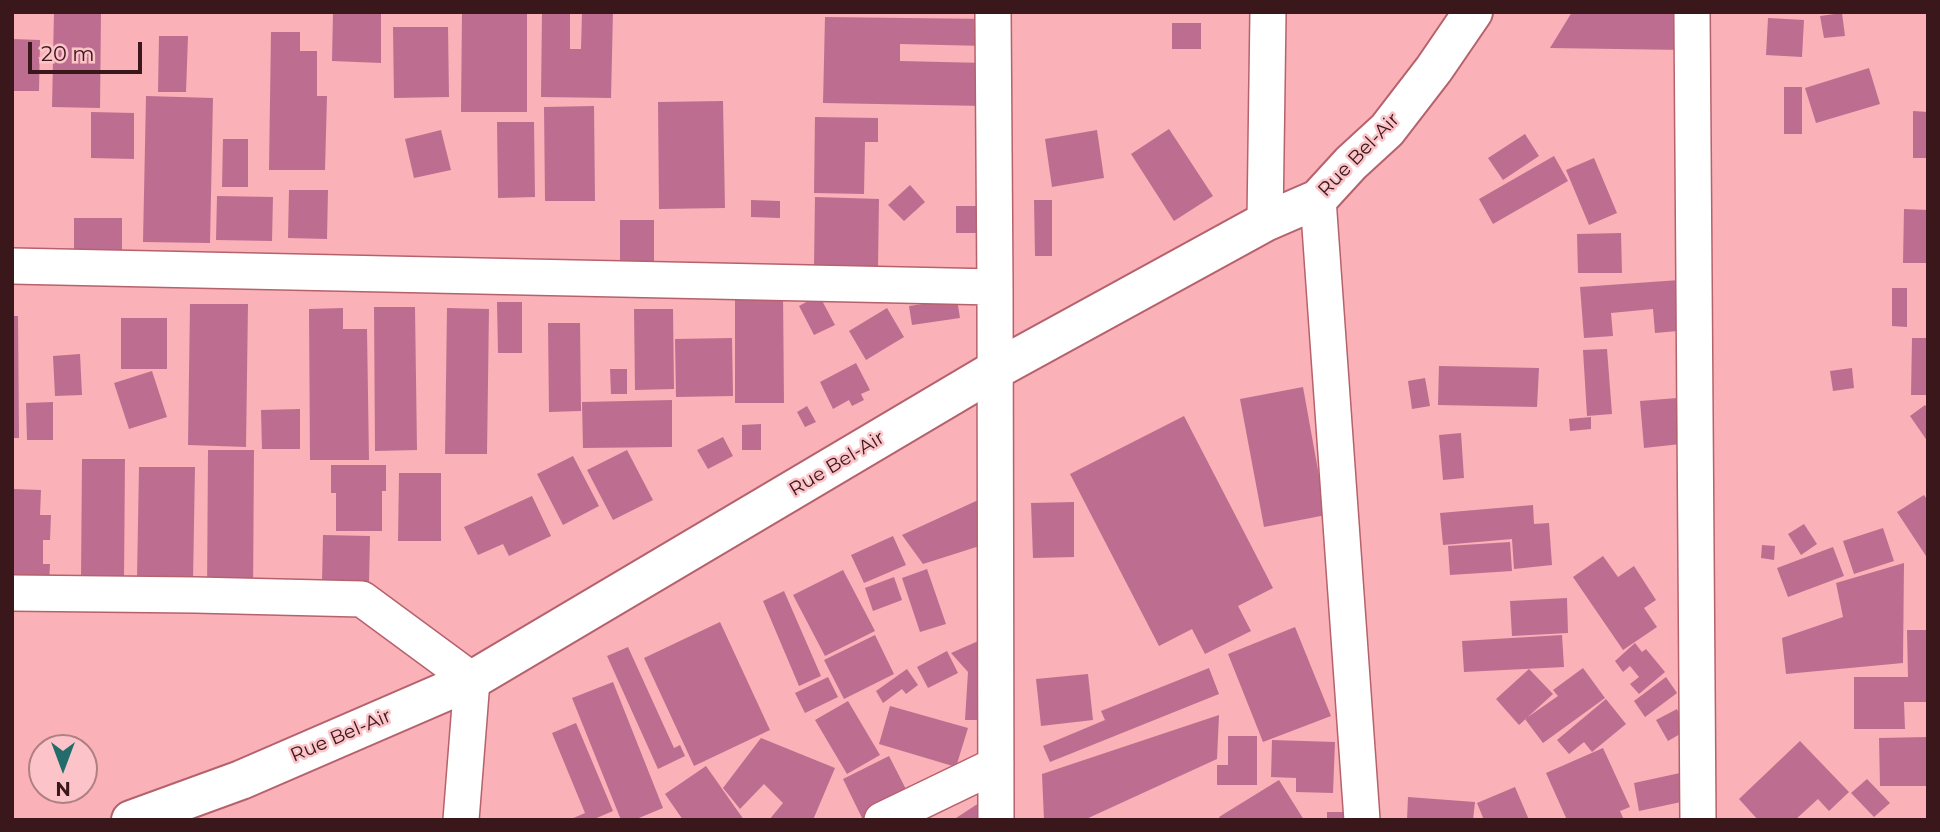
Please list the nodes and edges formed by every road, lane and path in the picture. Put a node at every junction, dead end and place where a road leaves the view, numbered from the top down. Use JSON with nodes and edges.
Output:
{"nodes":[{"id":1,"x":993,"y":12,"type":"edge"},
{"id":2,"x":1268,"y":12,"type":"edge"},
{"id":3,"x":1473,"y":12,"type":"edge"},
{"id":4,"x":1692,"y":12,"type":"edge"},
{"id":5,"x":1318,"y":199,"type":"junction"},
{"id":6,"x":1265,"y":222,"type":"junction"},
{"id":7,"x":12,"y":266,"type":"edge"},
{"id":8,"x":995,"y":287,"type":"junction"},
{"id":9,"x":995,"y":370,"type":"junction"},
{"id":10,"x":12,"y":593,"type":"edge"},
{"id":11,"x":472,"y":680,"type":"junction"},
{"id":12,"x":996,"y":765,"type":"junction"},
{"id":13,"x":131,"y":820,"type":"edge"},
{"id":14,"x":461,"y":820,"type":"edge"},
{"id":15,"x":882,"y":820,"type":"edge"},
{"id":16,"x":996,"y":820,"type":"edge"},
{"id":17,"x":1362,"y":820,"type":"edge"},
{"id":18,"x":1698,"y":820,"type":"edge"}],
"edges":[{"from":1,"to":8,"type":"street"},
{"from":2,"to":6,"type":"street"},
{"from":3,"to":5,"type":"main road","name":"Rue Bel-Air"},
{"from":4,"to":18,"type":"street"},
{"from":5,"to":6,"type":"main road","name":"Rue Bel-Air"},
{"from":5,"to":17,"type":"street"},
{"from":6,"to":9,"type":"main road","name":"Rue Bel-Air"},
{"from":7,"to":8,"type":"street"},
{"from":8,"to":9,"type":"street"},
{"from":9,"to":11,"type":"main road","name":"Rue Bel-Air"},
{"from":9,"to":12,"type":"street"},
{"from":10,"to":11,"type":"street"},
{"from":11,"to":13,"type":"main road","name":"Rue Bel-Air"},
{"from":11,"to":14,"type":"street"},
{"from":12,"to":15,"type":"street"},
{"from":12,"to":16,"type":"street"}]}
